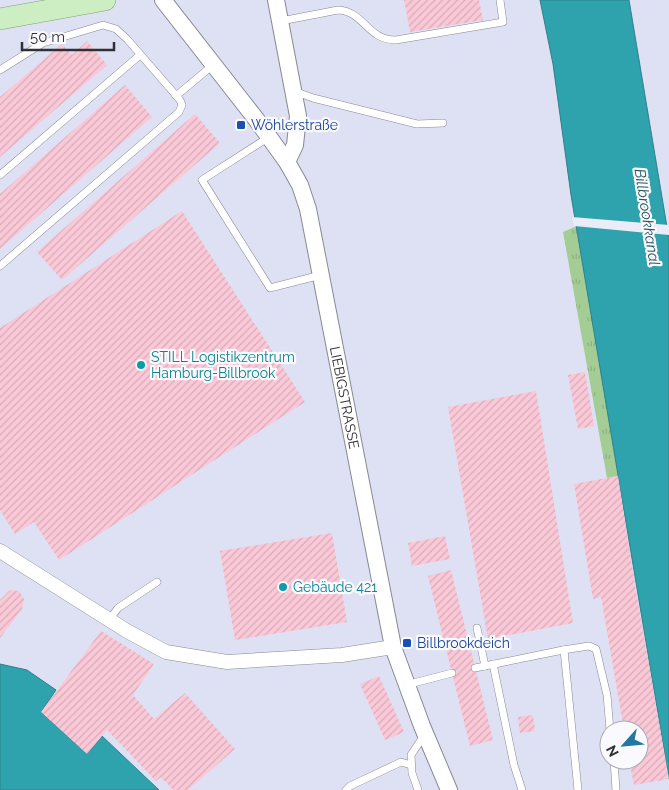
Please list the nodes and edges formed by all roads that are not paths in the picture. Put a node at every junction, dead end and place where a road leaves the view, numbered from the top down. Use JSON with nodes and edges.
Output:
{"nodes":[{"id":1,"x":105,"y":0,"type":"edge"},
{"id":2,"x":162,"y":0,"type":"edge"},
{"id":3,"x":276,"y":0,"type":"edge"},
{"id":4,"x":500,"y":0,"type":"edge"},
{"id":5,"x":0,"y":19,"type":"edge"},
{"id":6,"x":280,"y":21,"type":"junction"},
{"id":7,"x":140,"y":55,"type":"junction"},
{"id":8,"x":213,"y":65,"type":"junction"},
{"id":9,"x":0,"y":70,"type":"edge"},
{"id":10,"x":293,"y":91,"type":"junction"},
{"id":11,"x":176,"y":96,"type":"junction"},
{"id":12,"x":443,"y":123,"type":"dead end"},
{"id":13,"x":269,"y":137,"type":"junction"},
{"id":14,"x":287,"y":162,"type":"junction"},
{"id":15,"x":0,"y":175,"type":"edge"},
{"id":16,"x":0,"y":266,"type":"edge"},
{"id":17,"x":321,"y":275,"type":"junction"},
{"id":18,"x":0,"y":551,"type":"edge"},
{"id":19,"x":157,"y":582,"type":"dead end"},
{"id":20,"x":109,"y":620,"type":"junction"},
{"id":21,"x":478,"y":628,"type":"dead end"},
{"id":22,"x":393,"y":647,"type":"junction"},
{"id":23,"x":564,"y":650,"type":"junction"},
{"id":24,"x":493,"y":664,"type":"junction"},
{"id":25,"x":485,"y":666,"type":"junction"},
{"id":26,"x":475,"y":668,"type":"dead end"},
{"id":27,"x":452,"y":673,"type":"dead end"},
{"id":28,"x":406,"y":685,"type":"junction"},
{"id":29,"x":609,"y":720,"type":"edge"},
{"id":30,"x":425,"y":734,"type":"junction"},
{"id":31,"x":411,"y":765,"type":"junction"},
{"id":32,"x":615,"y":770,"type":"edge"},
{"id":33,"x":346,"y":790,"type":"edge"},
{"id":34,"x":418,"y":790,"type":"edge"},
{"id":35,"x":449,"y":790,"type":"edge"},
{"id":36,"x":522,"y":790,"type":"edge"},
{"id":37,"x":578,"y":790,"type":"edge"},
{"id":38,"x":616,"y":790,"type":"edge"}],
"edges":[{"from":1,"to":5,"type":"main road"},
{"from":2,"to":8,"type":"street","name":"LIEBIGSTRASSE"},
{"from":3,"to":6,"type":"street"},
{"from":4,"to":6,"type":"lane"},
{"from":6,"to":10,"type":"street"},
{"from":7,"to":9,"type":"lane"},
{"from":7,"to":11,"type":"lane"},
{"from":7,"to":15,"type":"lane"},
{"from":8,"to":11,"type":"lane"},
{"from":8,"to":13,"type":"street","name":"LIEBIGSTRASSE"},
{"from":10,"to":12,"type":"lane"},
{"from":10,"to":14,"type":"street"},
{"from":11,"to":16,"type":"lane"},
{"from":13,"to":14,"type":"street","name":"LIEBIGSTRASSE"},
{"from":13,"to":17,"type":"lane"},
{"from":14,"to":17,"type":"street","name":"LIEBIGSTRASSE"},
{"from":17,"to":22,"type":"street","name":"LIEBIGSTRASSE"},
{"from":18,"to":20,"type":"street"},
{"from":19,"to":20,"type":"lane"},
{"from":20,"to":22,"type":"street"},
{"from":21,"to":25,"type":"lane"},
{"from":22,"to":28,"type":"street","name":"LIEBIGSTRASSE"},
{"from":23,"to":24,"type":"lane"},
{"from":23,"to":29,"type":"lane"},
{"from":23,"to":37,"type":"lane"},
{"from":24,"to":25,"type":"lane"},
{"from":24,"to":36,"type":"lane"},
{"from":25,"to":26,"type":"lane"},
{"from":27,"to":28,"type":"lane"},
{"from":28,"to":30,"type":"street","name":"LIEBIGSTRASSE"},
{"from":30,"to":31,"type":"lane"},
{"from":30,"to":35,"type":"street","name":"LIEBIGSTRASSE"},
{"from":31,"to":33,"type":"lane"},
{"from":31,"to":34,"type":"lane"},
{"from":32,"to":38,"type":"lane"}]}
